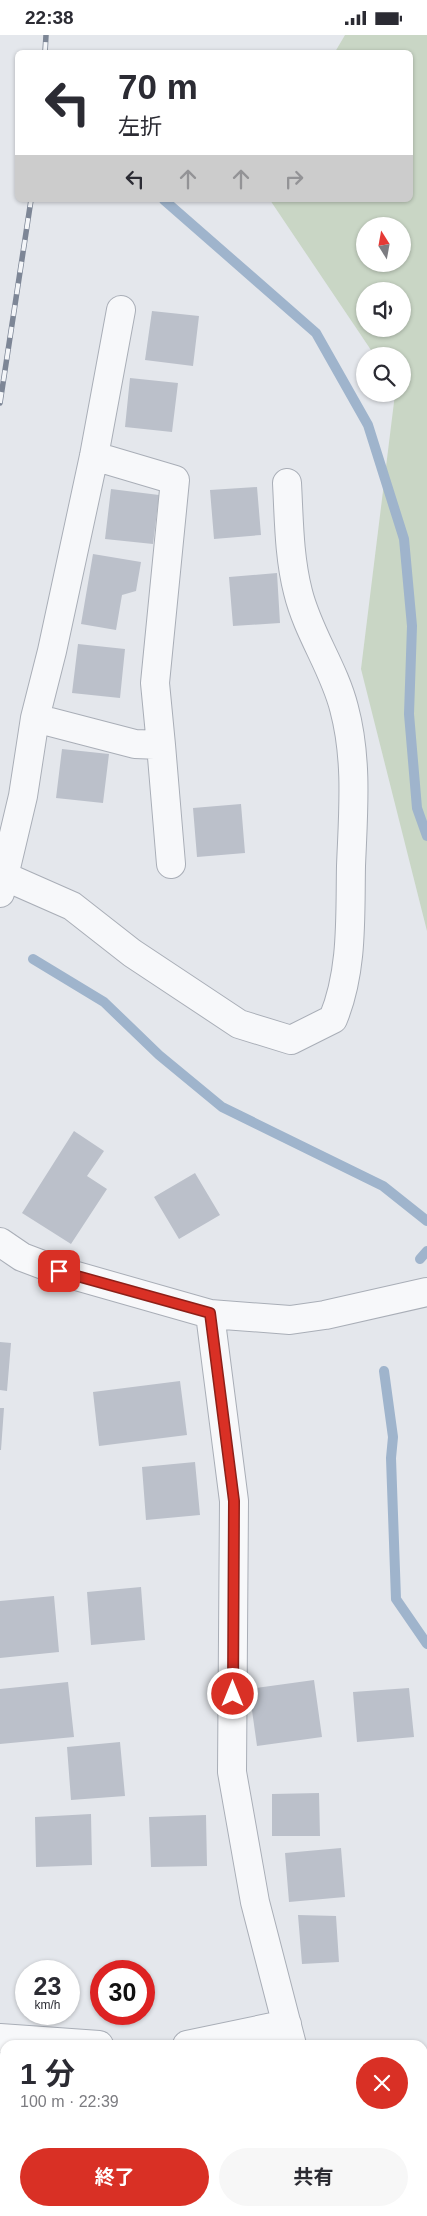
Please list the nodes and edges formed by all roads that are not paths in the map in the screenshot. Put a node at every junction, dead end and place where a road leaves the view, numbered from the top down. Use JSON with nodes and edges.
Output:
{"nodes":[{"id":1,"x":121,"y":310,"type":"dead end"},
{"id":2,"x":94,"y":456,"type":"junction"},
{"id":3,"x":288,"y":483,"type":"dead end"},
{"id":4,"x":35,"y":718,"type":"junction"},
{"id":5,"x":161,"y":745,"type":"junction"},
{"id":6,"x":171,"y":864,"type":"dead end"},
{"id":7,"x":2,"y":885,"type":"edge"},
{"id":8,"x":0,"y":1242,"type":"edge"},
{"id":9,"x":427,"y":1292,"type":"edge"},
{"id":10,"x":210,"y":1313,"type":"junction"},
{"id":11,"x":289,"y":2035,"type":"edge"},
{"id":12,"x":0,"y":2038,"type":"edge"},
{"id":13,"x":28,"y":2040,"type":"edge"},
{"id":14,"x":238,"y":2040,"type":"edge"}],
"edges":[{"from":1,"to":2,"type":"street"},
{"from":2,"to":4,"type":"street"},
{"from":2,"to":5,"type":"street"},
{"from":3,"to":7,"type":"street"},
{"from":4,"to":5,"type":"street"},
{"from":4,"to":7,"type":"street"},
{"from":5,"to":6,"type":"street"},
{"from":8,"to":10,"type":"street"},
{"from":9,"to":10,"type":"street"},
{"from":10,"to":11,"type":"street"},
{"from":11,"to":14,"type":"street"},
{"from":12,"to":13,"type":"street"}]}
